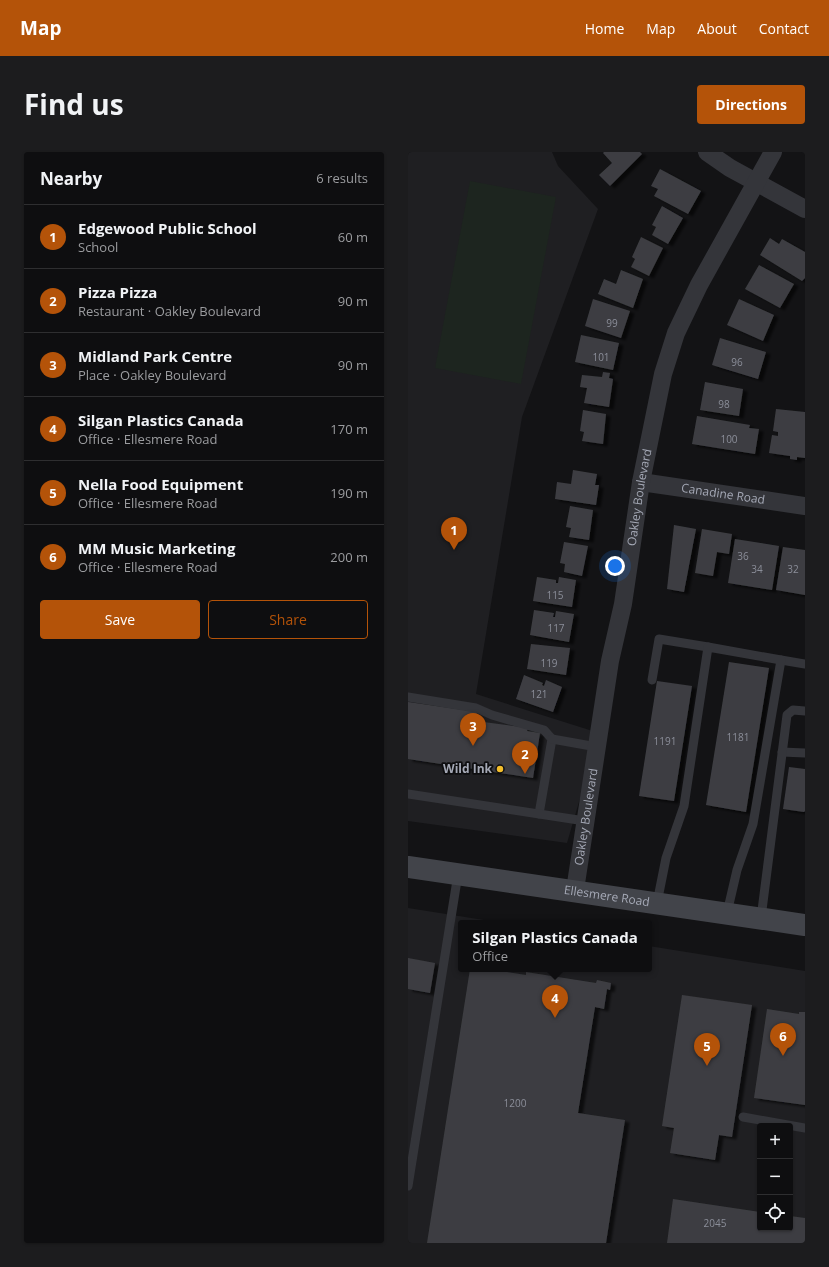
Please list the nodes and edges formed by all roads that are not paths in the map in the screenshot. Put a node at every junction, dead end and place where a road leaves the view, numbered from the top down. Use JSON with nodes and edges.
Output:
{"nodes":[{"id":1,"x":707,"y":152,"type":"edge"},
{"id":2,"x":773,"y":152,"type":"edge"},
{"id":3,"x":756,"y":182,"type":"junction"},
{"id":4,"x":805,"y":209,"type":"edge"},
{"id":5,"x":641,"y":482,"type":"junction"},
{"id":6,"x":805,"y":506,"type":"edge"},
{"id":7,"x":708,"y":647,"type":"junction"},
{"id":8,"x":781,"y":660,"type":"junction"},
{"id":9,"x":805,"y":664,"type":"edge"},
{"id":10,"x":652,"y":680,"type":"dead end"},
{"id":11,"x":408,"y":697,"type":"edge"},
{"id":12,"x":805,"y":711,"type":"edge"},
{"id":13,"x":552,"y":739,"type":"junction"},
{"id":14,"x":597,"y":747,"type":"junction"},
{"id":15,"x":782,"y":752,"type":"junction"},
{"id":16,"x":805,"y":753,"type":"edge"},
{"id":17,"x":408,"y":794,"type":"edge"},
{"id":18,"x":539,"y":814,"type":"junction"},
{"id":19,"x":585,"y":821,"type":"junction"},
{"id":20,"x":408,"y":867,"type":"edge"},
{"id":21,"x":458,"y":874,"type":"junction"},
{"id":22,"x":575,"y":890,"type":"junction"},
{"id":23,"x":657,"y":903,"type":"junction"},
{"id":24,"x":727,"y":913,"type":"junction"},
{"id":25,"x":761,"y":918,"type":"junction"},
{"id":26,"x":805,"y":925,"type":"edge"},
{"id":27,"x":743,"y":1117,"type":"dead end"},
{"id":28,"x":805,"y":1128,"type":"edge"},
{"id":29,"x":408,"y":1186,"type":"edge"}],
"edges":[{"from":1,"to":3,"type":"street"},
{"from":2,"to":3,"type":"street","name":"Oakley Boulevard"},
{"from":3,"to":4,"type":"street"},
{"from":3,"to":5,"type":"street","name":"Oakley Boulevard"},
{"from":5,"to":6,"type":"street","name":"Canadine Road"},
{"from":5,"to":14,"type":"street","name":"Oakley Boulevard"},
{"from":7,"to":8,"type":"lane"},
{"from":7,"to":10,"type":"lane"},
{"from":7,"to":23,"type":"lane"},
{"from":8,"to":9,"type":"lane"},
{"from":8,"to":24,"type":"lane"},
{"from":11,"to":13,"type":"lane"},
{"from":12,"to":15,"type":"lane"},
{"from":13,"to":14,"type":"lane"},
{"from":13,"to":18,"type":"lane"},
{"from":14,"to":19,"type":"street","name":"Oakley Boulevard"},
{"from":15,"to":16,"type":"lane"},
{"from":15,"to":25,"type":"lane"},
{"from":17,"to":18,"type":"lane"},
{"from":18,"to":19,"type":"lane"},
{"from":19,"to":22,"type":"street","name":"Oakley Boulevard"},
{"from":20,"to":21,"type":"main road","name":"Ellesmere Road"},
{"from":21,"to":22,"type":"main road","name":"Ellesmere Road"},
{"from":21,"to":29,"type":"lane"},
{"from":22,"to":23,"type":"main road","name":"Ellesmere Road"},
{"from":23,"to":24,"type":"main road","name":"Ellesmere Road"},
{"from":24,"to":25,"type":"main road","name":"Ellesmere Road"},
{"from":25,"to":26,"type":"main road","name":"Ellesmere Road"},
{"from":27,"to":28,"type":"lane"}]}
